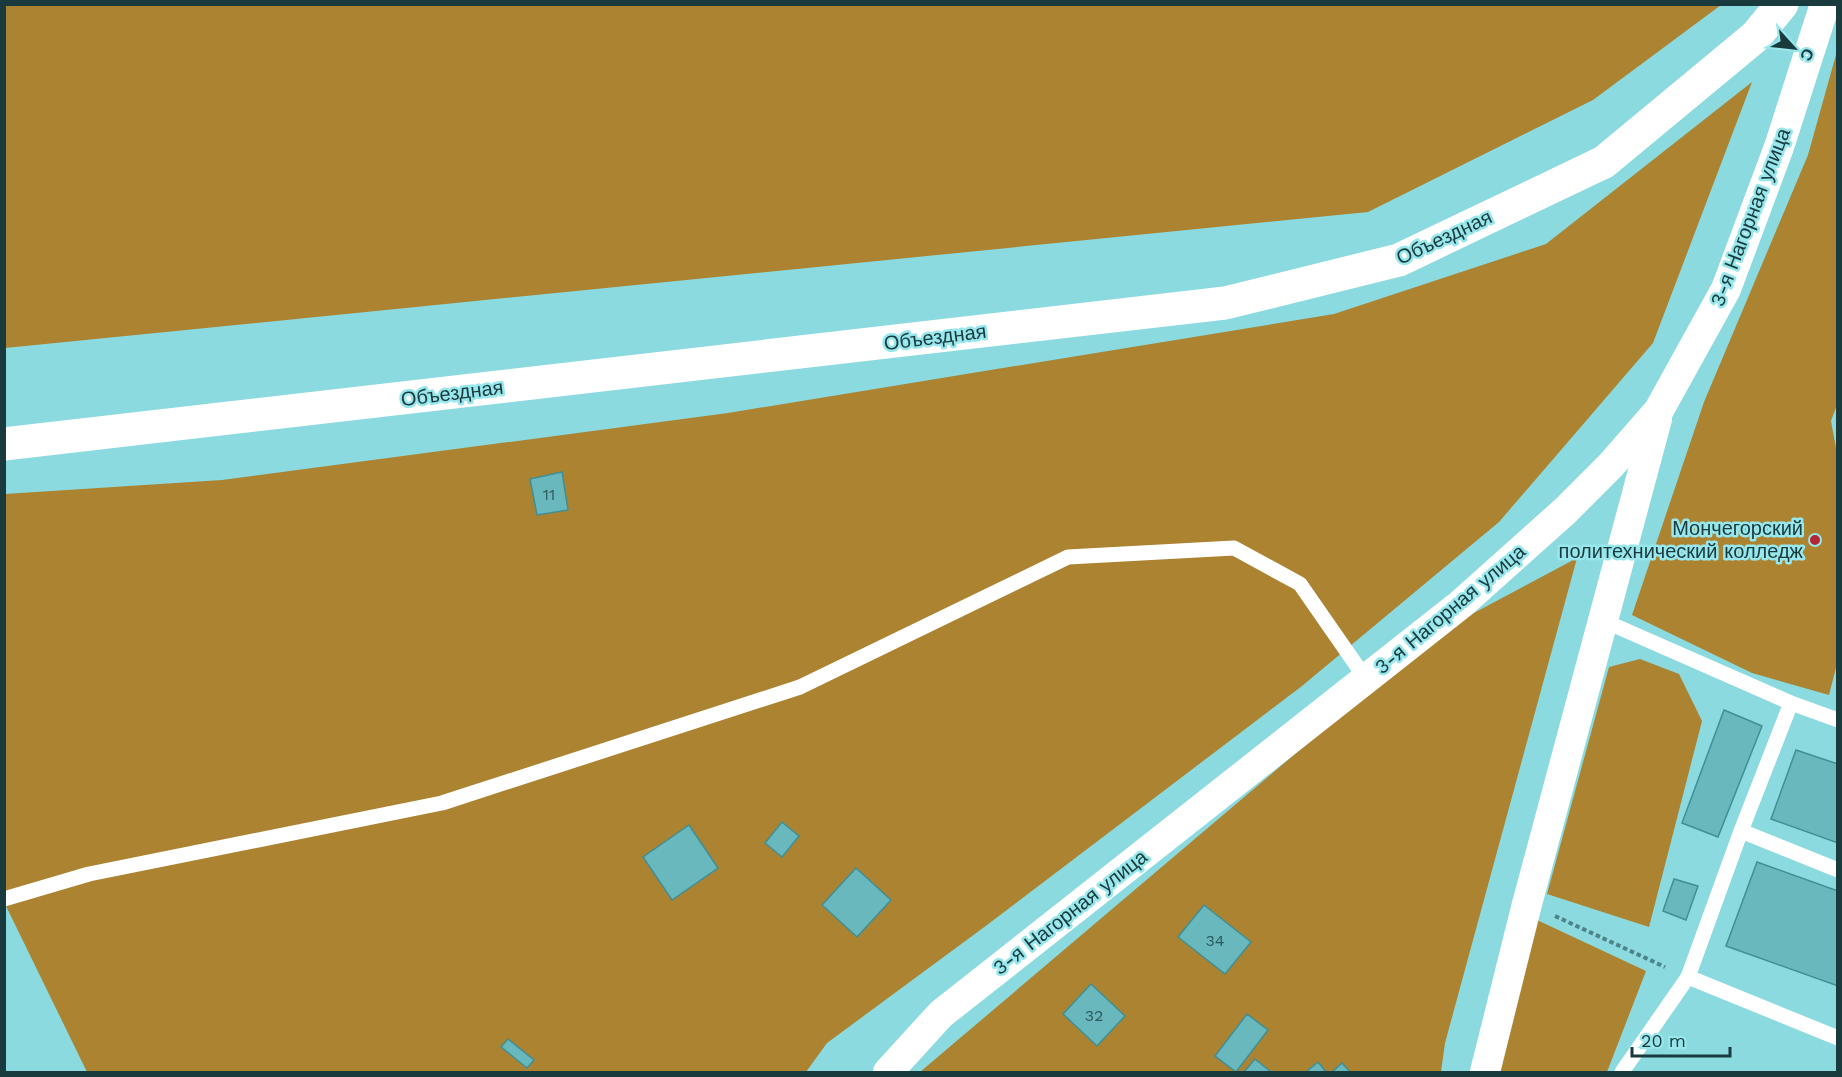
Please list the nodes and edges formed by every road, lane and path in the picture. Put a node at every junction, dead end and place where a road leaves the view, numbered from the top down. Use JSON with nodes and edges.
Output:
{"nodes":[{"id":1,"x":1782,"y":4,"type":"edge"},
{"id":2,"x":1825,"y":4,"type":"edge"},
{"id":3,"x":1659,"y":410,"type":"junction"},
{"id":4,"x":4,"y":444,"type":"edge"},
{"id":5,"x":1602,"y":620,"type":"junction"},
{"id":6,"x":1366,"y":679,"type":"junction"},
{"id":7,"x":1791,"y":703,"type":"junction"},
{"id":8,"x":1838,"y":720,"type":"edge"},
{"id":9,"x":1741,"y":831,"type":"junction"},
{"id":10,"x":1838,"y":870,"type":"edge"},
{"id":11,"x":4,"y":899,"type":"edge"},
{"id":12,"x":1527,"y":904,"type":"junction"},
{"id":13,"x":1688,"y":977,"type":"junction"},
{"id":14,"x":1838,"y":1038,"type":"edge"},
{"id":15,"x":888,"y":1072,"type":"edge"},
{"id":16,"x":1485,"y":1072,"type":"edge"},
{"id":17,"x":1622,"y":1072,"type":"edge"}],
"edges":[{"from":1,"to":4,"type":"street","name":"Объездная"},
{"from":2,"to":3,"type":"street","name":"3-я Нагорная улица"},
{"from":3,"to":5,"type":"street"},
{"from":3,"to":6,"type":"street","name":"3-я Нагорная улица"},
{"from":5,"to":7,"type":"lane"},
{"from":5,"to":12,"type":"street"},
{"from":6,"to":11,"type":"lane"},
{"from":6,"to":15,"type":"street","name":"3-я Нагорная улица"},
{"from":7,"to":8,"type":"lane"},
{"from":7,"to":9,"type":"lane"},
{"from":9,"to":10,"type":"lane"},
{"from":9,"to":13,"type":"lane"},
{"from":12,"to":13,"type":"path"},
{"from":12,"to":16,"type":"street"},
{"from":13,"to":14,"type":"lane"},
{"from":13,"to":17,"type":"lane"}]}
